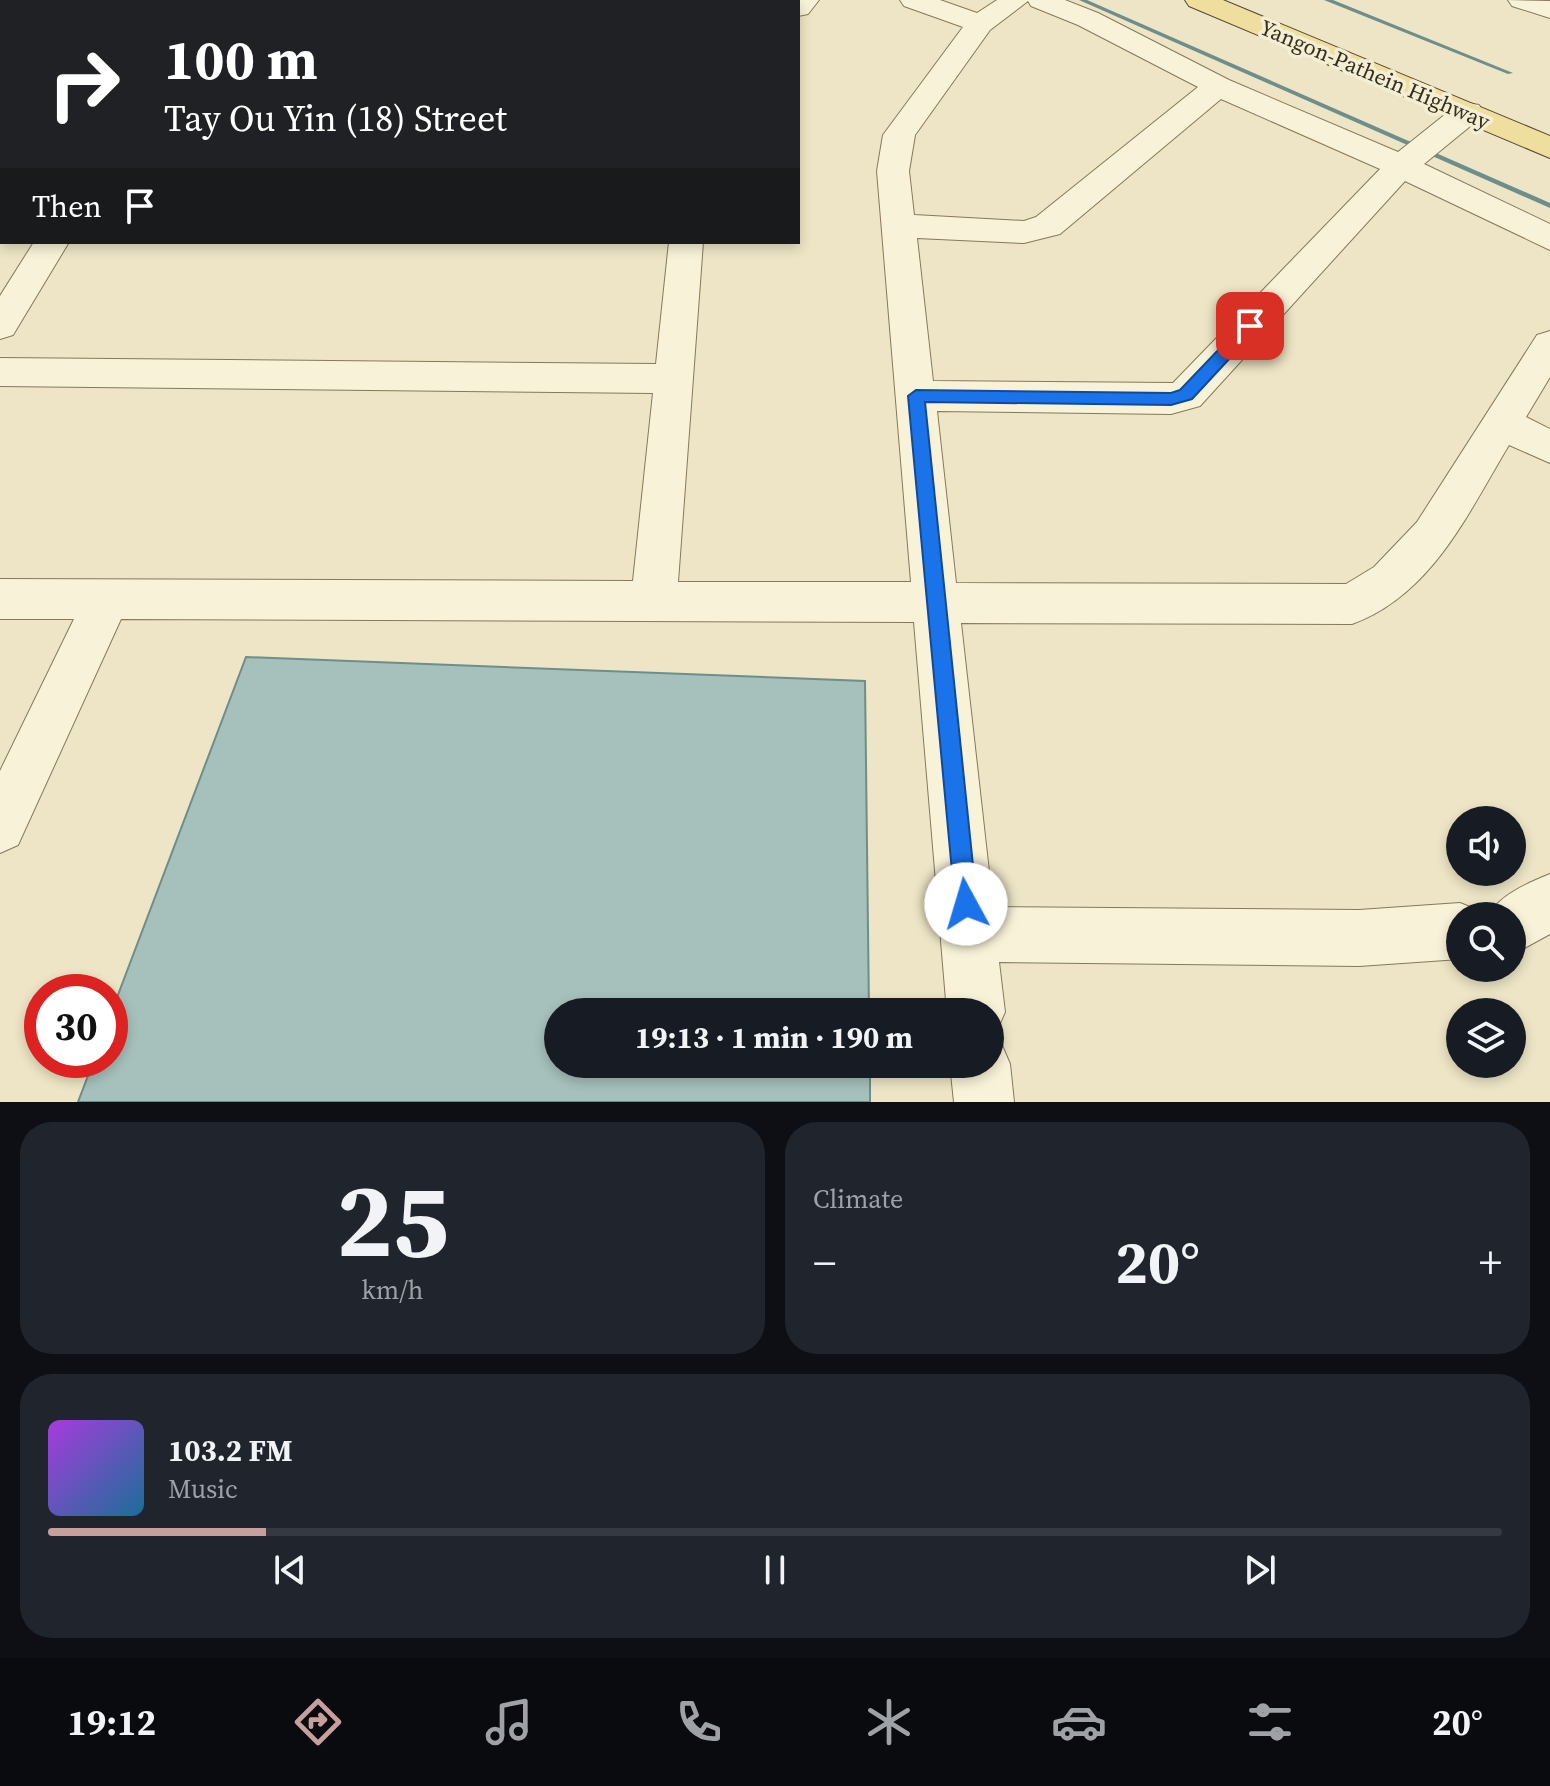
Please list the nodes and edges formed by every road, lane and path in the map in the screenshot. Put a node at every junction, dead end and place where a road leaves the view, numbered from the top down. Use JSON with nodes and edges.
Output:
{"nodes":[{"id":1,"x":914,"y":0,"type":"edge"},
{"id":2,"x":1015,"y":0,"type":"edge"},
{"id":3,"x":1041,"y":0,"type":"edge"},
{"id":4,"x":1199,"y":0,"type":"edge"},
{"id":5,"x":1243,"y":0,"type":"edge"},
{"id":6,"x":1522,"y":0,"type":"edge"},
{"id":7,"x":1550,"y":10,"type":"edge"},
{"id":8,"x":980,"y":24,"type":"junction"},
{"id":9,"x":1218,"y":86,"type":"junction"},
{"id":10,"x":1468,"y":112,"type":"junction"},
{"id":11,"x":1550,"y":126,"type":"edge"},
{"id":12,"x":1550,"y":148,"type":"edge"},
{"id":13,"x":1401,"y":166,"type":"junction"},
{"id":14,"x":900,"y":226,"type":"junction"},
{"id":15,"x":1550,"y":238,"type":"edge"},
{"id":16,"x":51,"y":244,"type":"edge"},
{"id":17,"x":686,"y":244,"type":"edge"},
{"id":18,"x":0,"y":326,"type":"edge"},
{"id":19,"x":1550,"y":345,"type":"edge"},
{"id":20,"x":0,"y":372,"type":"edge"},
{"id":21,"x":676,"y":379,"type":"junction"},
{"id":22,"x":916,"y":396,"type":"junction"},
{"id":23,"x":1502,"y":423,"type":"junction"},
{"id":24,"x":1550,"y":447,"type":"edge"},
{"id":25,"x":0,"y":599,"type":"edge"},
{"id":26,"x":107,"y":599,"type":"junction"},
{"id":27,"x":934,"y":600,"type":"junction"},
{"id":28,"x":654,"y":602,"type":"junction"},
{"id":29,"x":0,"y":827,"type":"edge"},
{"id":30,"x":1550,"y":901,"type":"edge"},
{"id":31,"x":1526,"y":917,"type":"edge"},
{"id":32,"x":1446,"y":932,"type":"edge"},
{"id":33,"x":969,"y":934,"type":"junction"},
{"id":34,"x":975,"y":998,"type":"edge"},
{"id":35,"x":981,"y":1078,"type":"edge"},
{"id":36,"x":984,"y":1102,"type":"edge"}],
"edges":[{"from":1,"to":8,"type":"street"},
{"from":2,"to":8,"type":"street"},
{"from":3,"to":9,"type":"street"},
{"from":4,"to":10,"type":"main road","name":"Yangon-Pathein Highway"},
{"from":5,"to":11,"type":"main road","name":"Yangon-Pathein Highway"},
{"from":6,"to":7,"type":"street"},
{"from":8,"to":14,"type":"street"},
{"from":9,"to":13,"type":"street"},
{"from":9,"to":14,"type":"street"},
{"from":10,"to":12,"type":"main road","name":"Yangon-Pathein Highway"},
{"from":10,"to":13,"type":"street"},
{"from":13,"to":15,"type":"street"},
{"from":13,"to":22,"type":"street"},
{"from":14,"to":22,"type":"street"},
{"from":16,"to":18,"type":"street"},
{"from":17,"to":21,"type":"street"},
{"from":19,"to":23,"type":"street"},
{"from":20,"to":21,"type":"street"},
{"from":21,"to":28,"type":"street"},
{"from":22,"to":27,"type":"street"},
{"from":23,"to":24,"type":"street"},
{"from":23,"to":27,"type":"street"},
{"from":25,"to":26,"type":"street"},
{"from":26,"to":28,"type":"street"},
{"from":26,"to":29,"type":"street"},
{"from":27,"to":28,"type":"street"},
{"from":27,"to":33,"type":"street"},
{"from":30,"to":31,"type":"street"},
{"from":32,"to":33,"type":"street"},
{"from":33,"to":34,"type":"street"},
{"from":35,"to":36,"type":"street"}]}
